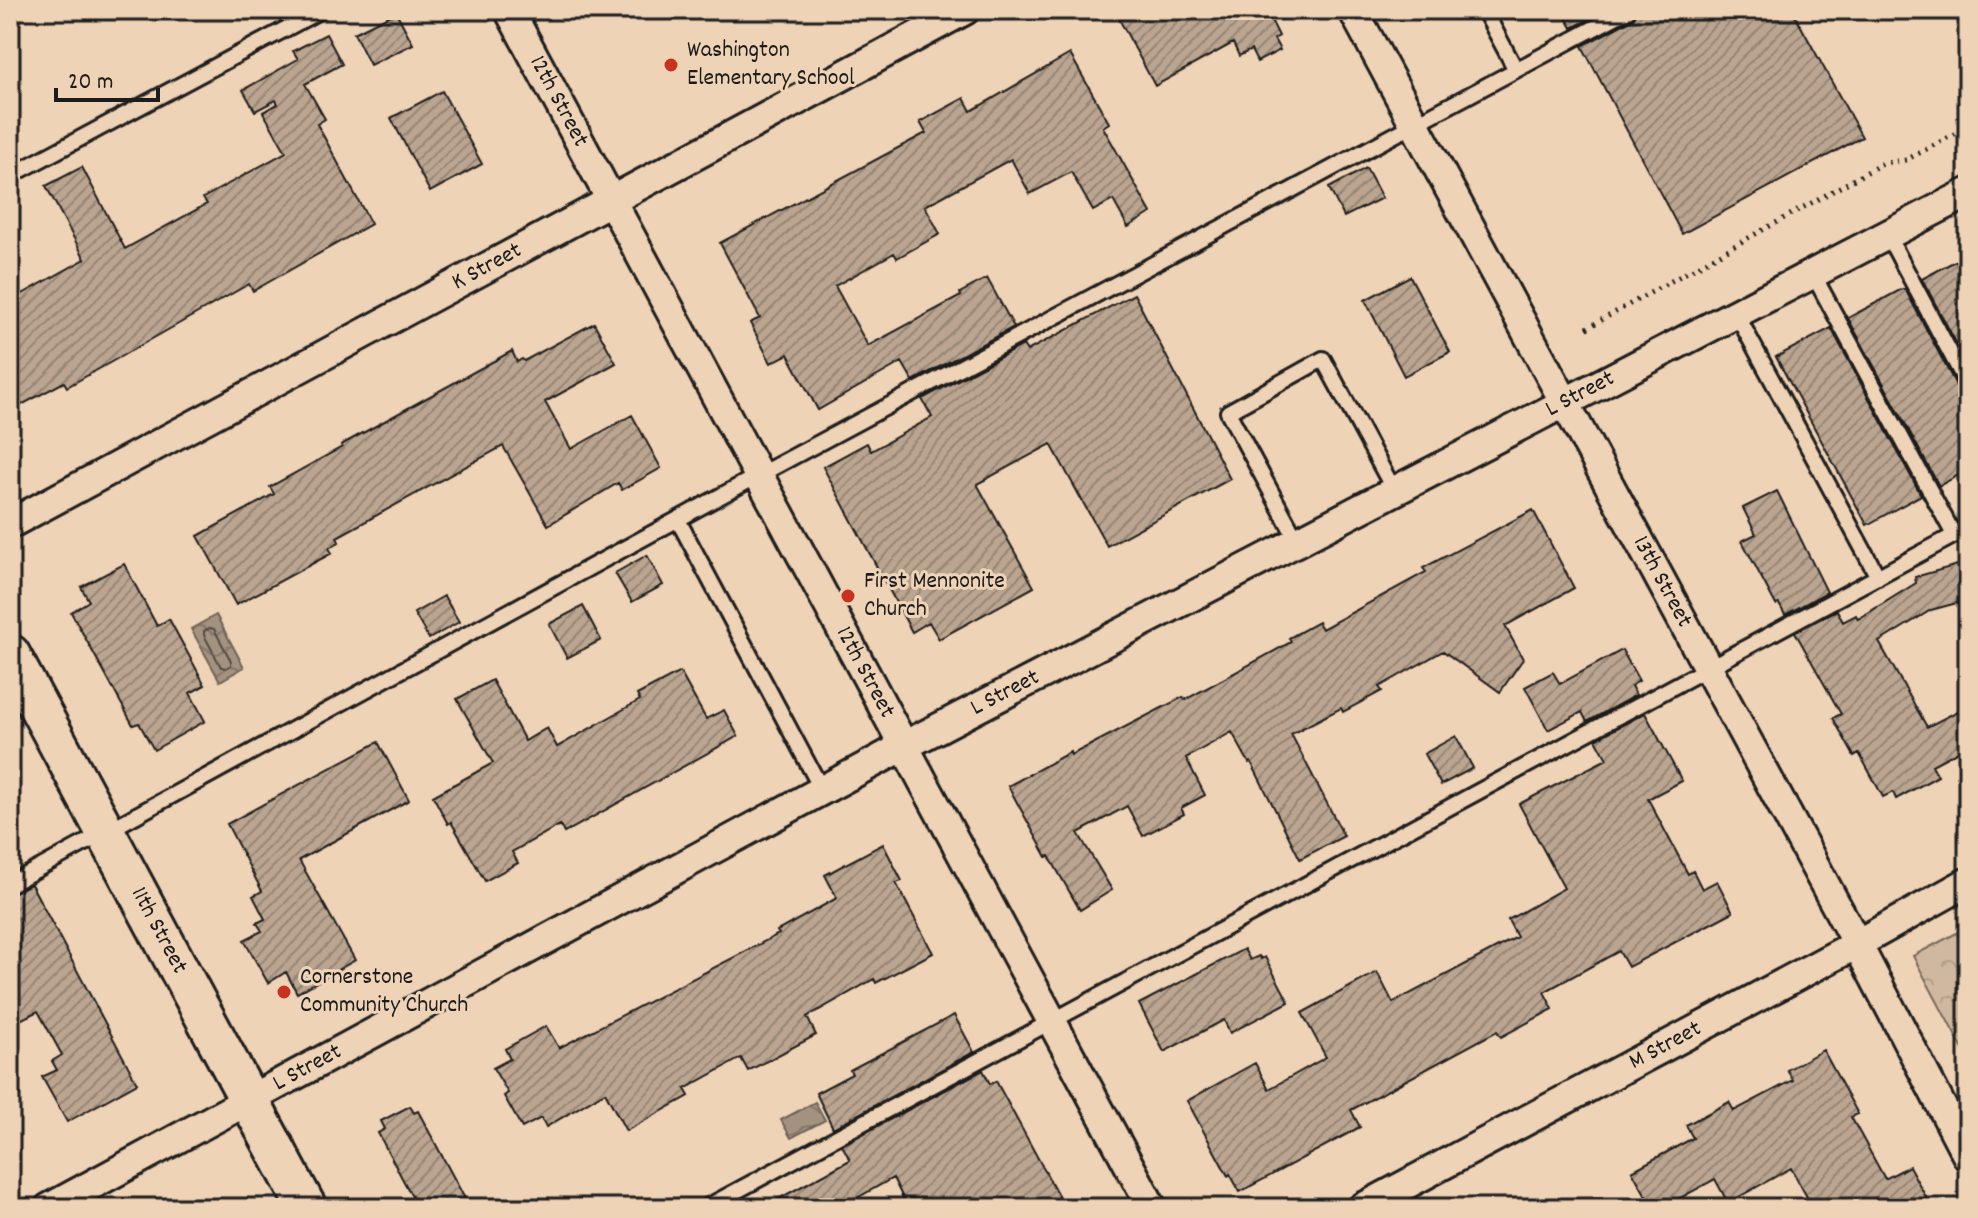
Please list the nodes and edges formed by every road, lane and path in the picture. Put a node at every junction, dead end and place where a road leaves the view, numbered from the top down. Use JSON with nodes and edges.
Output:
{"nodes":[{"id":1,"x":321,"y":10,"type":"edge"},
{"id":2,"x":509,"y":10,"type":"edge"},
{"id":3,"x":965,"y":10,"type":"edge"},
{"id":4,"x":1353,"y":10,"type":"edge"},
{"id":5,"x":1484,"y":10,"type":"edge"},
{"id":6,"x":1628,"y":10,"type":"edge"},
{"id":7,"x":1516,"y":70,"type":"junction"},
{"id":8,"x":1414,"y":124,"type":"junction"},
{"id":9,"x":1968,"y":127,"type":"edge"},
{"id":10,"x":10,"y":176,"type":"edge"},
{"id":11,"x":1966,"y":198,"type":"edge"},
{"id":12,"x":611,"y":200,"type":"junction"},
{"id":13,"x":1888,"y":236,"type":"junction"},
{"id":14,"x":1813,"y":274,"type":"junction"},
{"id":15,"x":1737,"y":315,"type":"junction"},
{"id":16,"x":1587,"y":328,"type":"dead end"},
{"id":17,"x":1968,"y":386,"type":"edge"},
{"id":18,"x":1564,"y":404,"type":"junction"},
{"id":19,"x":759,"y":475,"type":"junction"},
{"id":20,"x":1395,"y":492,"type":"junction"},
{"id":21,"x":678,"y":520,"type":"junction"},
{"id":22,"x":10,"y":524,"type":"edge"},
{"id":23,"x":1961,"y":532,"type":"edge"},
{"id":24,"x":1298,"y":542,"type":"junction"},
{"id":25,"x":1878,"y":577,"type":"junction"},
{"id":26,"x":10,"y":654,"type":"edge"},
{"id":27,"x":1708,"y":668,"type":"junction"},
{"id":28,"x":904,"y":746,"type":"junction"},
{"id":29,"x":822,"y":790,"type":"junction"},
{"id":30,"x":107,"y":832,"type":"junction"},
{"id":31,"x":1968,"y":882,"type":"edge"},
{"id":32,"x":10,"y":884,"type":"edge"},
{"id":33,"x":1857,"y":944,"type":"junction"},
{"id":34,"x":1053,"y":1022,"type":"junction"},
{"id":35,"x":249,"y":1100,"type":"junction"},
{"id":36,"x":1957,"y":1116,"type":"edge"},
{"id":37,"x":1968,"y":1157,"type":"edge"},
{"id":38,"x":49,"y":1208,"type":"edge"},
{"id":39,"x":307,"y":1208,"type":"edge"},
{"id":40,"x":705,"y":1208,"type":"edge"},
{"id":41,"x":1152,"y":1208,"type":"edge"},
{"id":42,"x":1362,"y":1208,"type":"edge"}],
"edges":[{"from":1,"to":10,"type":"lane"},
{"from":2,"to":12,"type":"street","name":"12th Street"},
{"from":3,"to":12,"type":"street","name":"K Street"},
{"from":4,"to":8,"type":"street","name":"13th Street"},
{"from":5,"to":7,"type":"lane"},
{"from":6,"to":7,"type":"lane"},
{"from":7,"to":8,"type":"lane"},
{"from":8,"to":18,"type":"street","name":"13th Street"},
{"from":8,"to":19,"type":"lane"},
{"from":9,"to":16,"type":"path"},
{"from":11,"to":13,"type":"street","name":"L Street"},
{"from":12,"to":19,"type":"street","name":"12th Street"},
{"from":12,"to":22,"type":"street","name":"K Street"},
{"from":13,"to":14,"type":"street","name":"L Street"},
{"from":13,"to":17,"type":"lane"},
{"from":14,"to":15,"type":"street","name":"L Street"},
{"from":14,"to":23,"type":"lane"},
{"from":15,"to":18,"type":"street","name":"L Street"},
{"from":15,"to":25,"type":"lane"},
{"from":18,"to":20,"type":"street","name":"L Street"},
{"from":18,"to":27,"type":"street","name":"13th Street"},
{"from":19,"to":21,"type":"lane"},
{"from":19,"to":28,"type":"street","name":"12th Street"},
{"from":20,"to":24,"type":"street","name":"L Street"},
{"from":20,"to":24,"type":"lane"},
{"from":21,"to":29,"type":"lane"},
{"from":21,"to":30,"type":"lane"},
{"from":23,"to":25,"type":"lane"},
{"from":24,"to":28,"type":"street","name":"L Street"},
{"from":25,"to":27,"type":"lane"},
{"from":26,"to":30,"type":"street","name":"11th Street"},
{"from":27,"to":33,"type":"street","name":"13th Street"},
{"from":27,"to":34,"type":"lane"},
{"from":28,"to":29,"type":"street","name":"L Street"},
{"from":28,"to":34,"type":"street","name":"12th Street"},
{"from":29,"to":35,"type":"street","name":"L Street"},
{"from":30,"to":32,"type":"lane"},
{"from":30,"to":35,"type":"street","name":"11th Street"},
{"from":31,"to":33,"type":"street","name":"M Street"},
{"from":33,"to":36,"type":"street","name":"13th Street"},
{"from":33,"to":42,"type":"street","name":"M Street"},
{"from":34,"to":40,"type":"lane"},
{"from":34,"to":41,"type":"street","name":"12th Street"},
{"from":35,"to":38,"type":"street","name":"L Street"},
{"from":35,"to":39,"type":"street","name":"11th Street"},
{"from":36,"to":37,"type":"street","name":"13th Street"}]}
